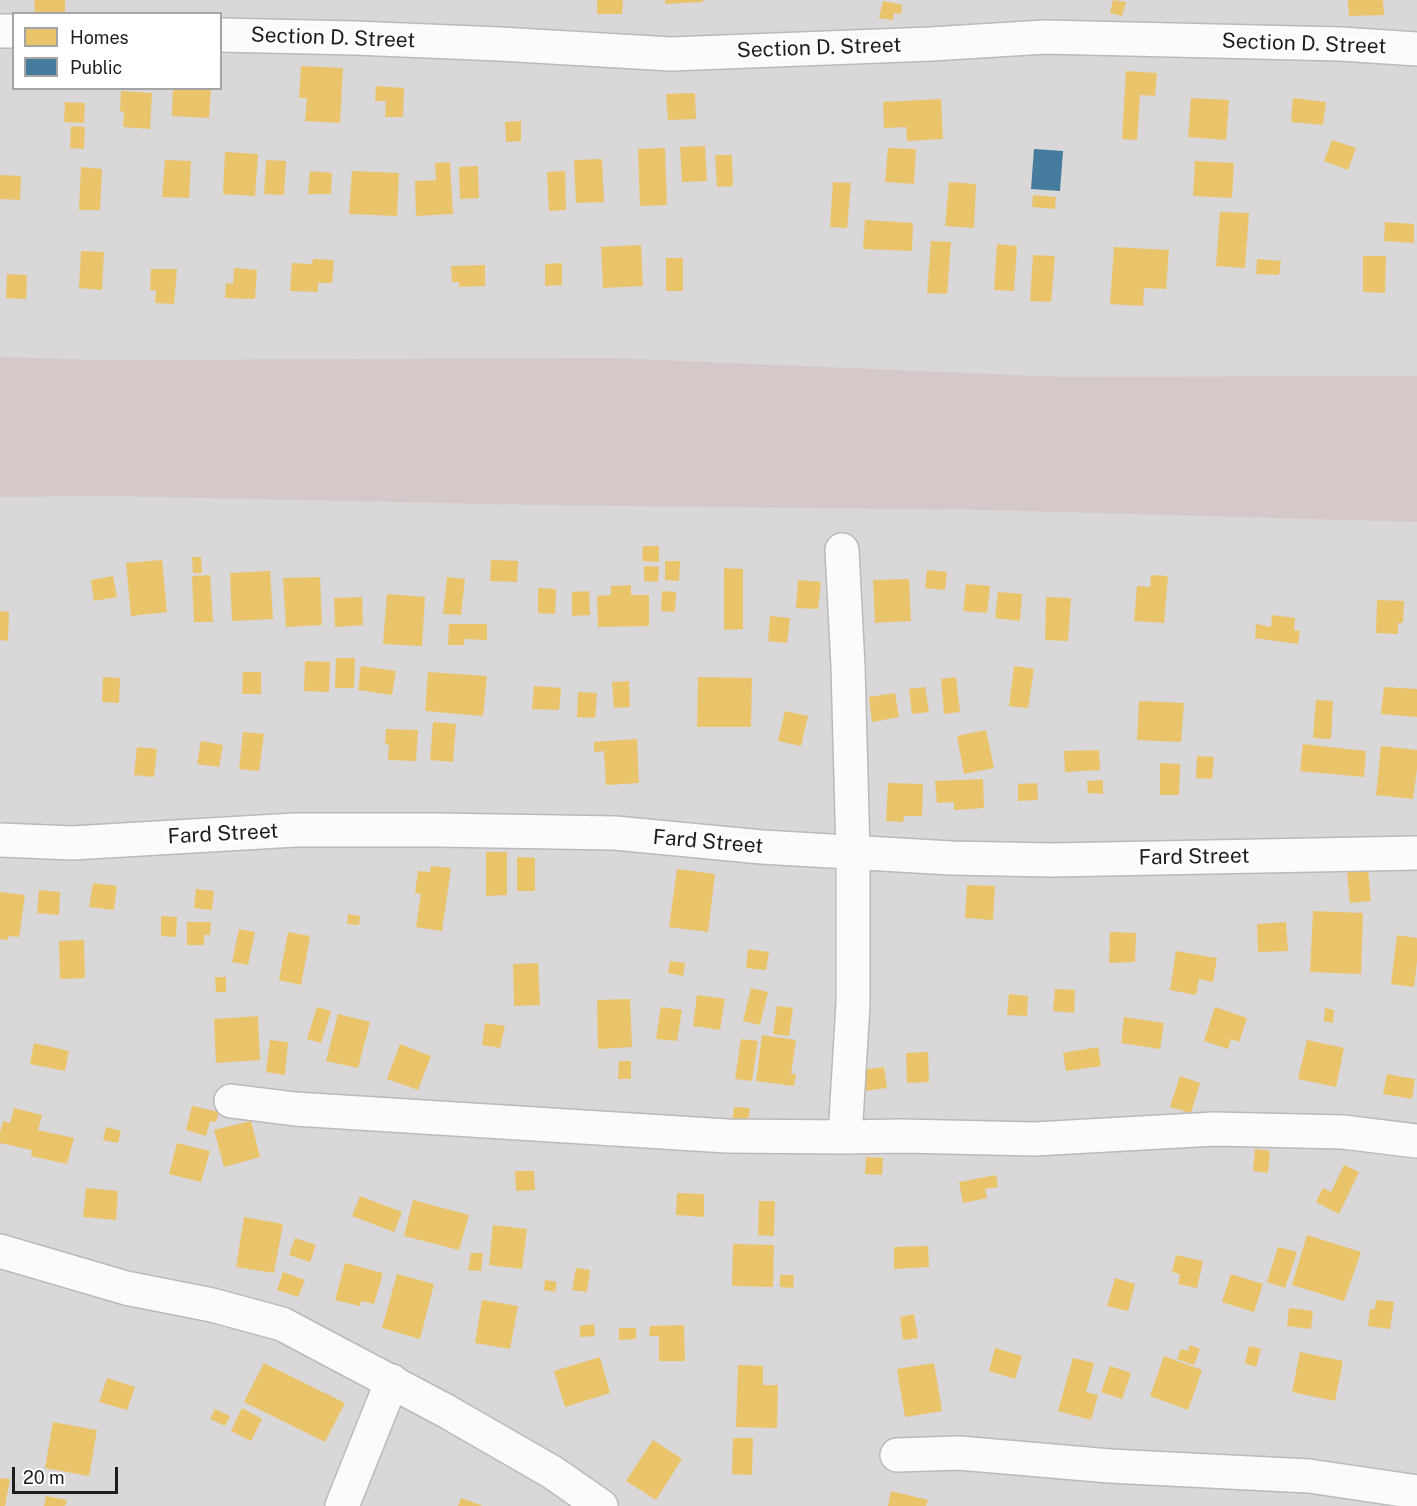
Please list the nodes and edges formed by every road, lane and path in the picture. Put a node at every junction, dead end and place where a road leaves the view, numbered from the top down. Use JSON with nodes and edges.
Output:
{"nodes":[{"id":1,"x":222,"y":35,"type":"edge"},
{"id":2,"x":1417,"y":49,"type":"edge"},
{"id":3,"x":842,"y":550,"type":"dead end"},
{"id":4,"x":0,"y":840,"type":"edge"},
{"id":5,"x":853,"y":853,"type":"junction"},
{"id":6,"x":1417,"y":853,"type":"edge"},
{"id":7,"x":231,"y":1101,"type":"dead end"},
{"id":8,"x":845,"y":1137,"type":"junction"},
{"id":9,"x":1417,"y":1141,"type":"edge"},
{"id":10,"x":0,"y":1251,"type":"edge"},
{"id":11,"x":392,"y":1381,"type":"junction"},
{"id":12,"x":897,"y":1455,"type":"dead end"},
{"id":13,"x":1417,"y":1491,"type":"edge"},
{"id":14,"x":342,"y":1506,"type":"edge"},
{"id":15,"x":601,"y":1506,"type":"edge"}],
"edges":[{"from":1,"to":2,"type":"street","name":"Section D. Street"},
{"from":3,"to":5,"type":"street"},
{"from":4,"to":5,"type":"street","name":"Fard Street"},
{"from":5,"to":6,"type":"street","name":"Fard Street"},
{"from":5,"to":8,"type":"street"},
{"from":7,"to":8,"type":"street"},
{"from":8,"to":9,"type":"street"},
{"from":10,"to":11,"type":"street"},
{"from":11,"to":14,"type":"street"},
{"from":11,"to":15,"type":"street"},
{"from":12,"to":13,"type":"street"}]}
